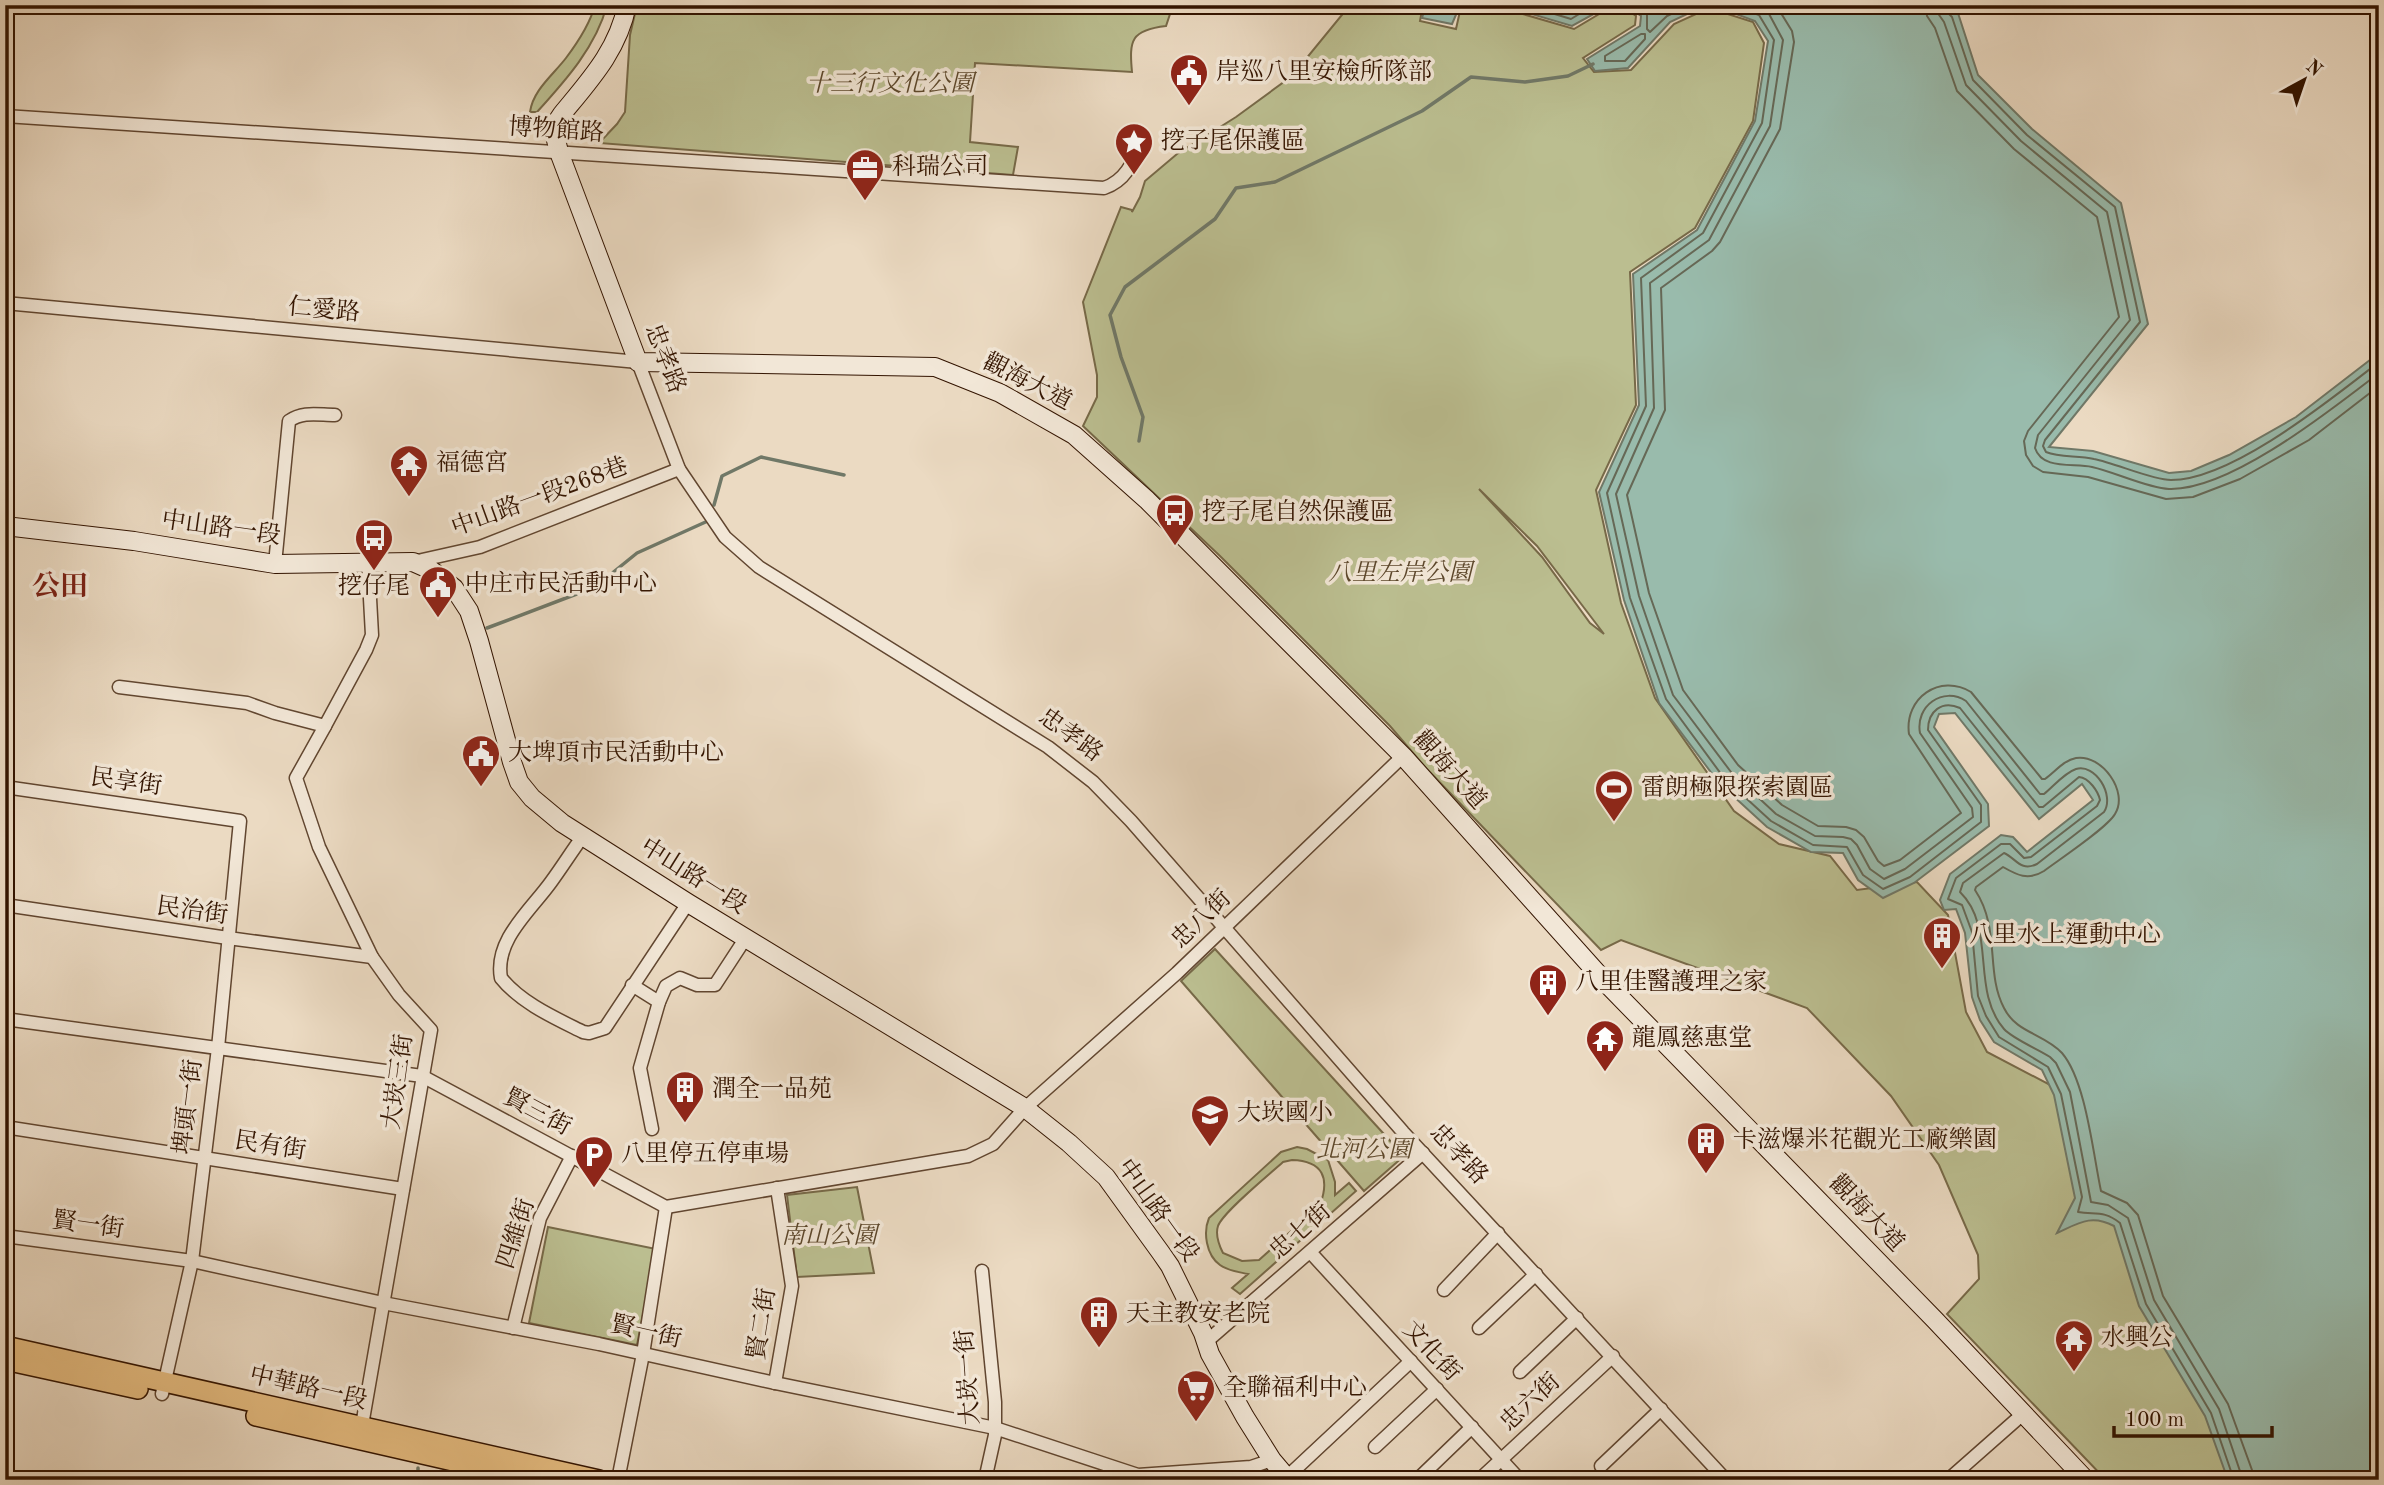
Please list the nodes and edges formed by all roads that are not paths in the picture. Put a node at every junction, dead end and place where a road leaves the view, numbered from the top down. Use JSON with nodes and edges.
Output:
{"nodes":[{"id":1,"x":627,"y":5,"type":"edge"},
{"id":2,"x":5,"y":116,"type":"edge"},
{"id":3,"x":1140,"y":144,"type":"dead end"},
{"id":4,"x":559,"y":152,"type":"junction"},
{"id":5,"x":5,"y":303,"type":"edge"},
{"id":6,"x":638,"y":362,"type":"junction"},
{"id":7,"x":335,"y":415,"type":"dead end"},
{"id":8,"x":679,"y":469,"type":"junction"},
{"id":9,"x":5,"y":526,"type":"edge"},
{"id":10,"x":368,"y":562,"type":"junction"},
{"id":11,"x":413,"y":562,"type":"junction"},
{"id":12,"x":275,"y":564,"type":"junction"},
{"id":13,"x":119,"y":687,"type":"dead end"},
{"id":14,"x":325,"y":726,"type":"junction"},
{"id":15,"x":1403,"y":756,"type":"junction"},
{"id":16,"x":5,"y":787,"type":"edge"},
{"id":17,"x":240,"y":821,"type":"joint"},
{"id":18,"x":583,"y":836,"type":"junction"},
{"id":19,"x":688,"y":904,"type":"junction"},
{"id":20,"x":5,"y":905,"type":"edge"},
{"id":21,"x":1224,"y":929,"type":"junction"},
{"id":22,"x":229,"y":939,"type":"junction"},
{"id":23,"x":745,"y":939,"type":"junction"},
{"id":24,"x":372,"y":957,"type":"junction"},
{"id":25,"x":632,"y":985,"type":"junction"},
{"id":26,"x":659,"y":1002,"type":"junction"},
{"id":27,"x":5,"y":1019,"type":"edge"},
{"id":28,"x":218,"y":1048,"type":"junction"},
{"id":29,"x":422,"y":1076,"type":"junction"},
{"id":30,"x":1025,"y":1108,"type":"junction"},
{"id":31,"x":5,"y":1127,"type":"edge"},
{"id":32,"x":653,"y":1129,"type":"dead end"},
{"id":33,"x":1423,"y":1153,"type":"junction"},
{"id":34,"x":572,"y":1156,"type":"junction"},
{"id":35,"x":204,"y":1158,"type":"junction"},
{"id":36,"x":777,"y":1188,"type":"junction"},
{"id":37,"x":403,"y":1189,"type":"junction"},
{"id":38,"x":666,"y":1207,"type":"junction"},
{"id":39,"x":1498,"y":1233,"type":"junction"},
{"id":40,"x":5,"y":1236,"type":"edge"},
{"id":41,"x":1311,"y":1252,"type":"junction"},
{"id":42,"x":192,"y":1261,"type":"junction"},
{"id":43,"x":982,"y":1272,"type":"dead end"},
{"id":44,"x":1536,"y":1275,"type":"junction"},
{"id":45,"x":1444,"y":1290,"type":"dead end"},
{"id":46,"x":383,"y":1303,"type":"junction"},
{"id":47,"x":1577,"y":1318,"type":"junction"},
{"id":48,"x":513,"y":1328,"type":"junction"},
{"id":49,"x":1479,"y":1328,"type":"dead end"},
{"id":50,"x":1206,"y":1342,"type":"junction"},
{"id":51,"x":5,"y":1346,"type":"edge"},
{"id":52,"x":643,"y":1353,"type":"junction"},
{"id":53,"x":1613,"y":1356,"type":"junction"},
{"id":54,"x":5,"y":1360,"type":"edge"},
{"id":55,"x":1411,"y":1361,"type":"junction"},
{"id":56,"x":1520,"y":1372,"type":"dead end"},
{"id":57,"x":775,"y":1383,"type":"junction"},
{"id":58,"x":164,"y":1388,"type":"junction"},
{"id":59,"x":1437,"y":1389,"type":"junction"},
{"id":60,"x":1661,"y":1409,"type":"junction"},
{"id":61,"x":2024,"y":1413,"type":"junction"},
{"id":62,"x":1472,"y":1427,"type":"junction"},
{"id":63,"x":995,"y":1428,"type":"junction"},
{"id":64,"x":361,"y":1433,"type":"junction"},
{"id":65,"x":1375,"y":1447,"type":"dead end"},
{"id":66,"x":1501,"y":1459,"type":"junction"},
{"id":67,"x":1272,"y":1460,"type":"junction"},
{"id":68,"x":1601,"y":1466,"type":"dead end"},
{"id":69,"x":1288,"y":1478,"type":"edge"},
{"id":70,"x":536,"y":1480,"type":"edge"},
{"id":71,"x":599,"y":1480,"type":"edge"},
{"id":72,"x":618,"y":1480,"type":"edge"},
{"id":73,"x":985,"y":1480,"type":"edge"},
{"id":74,"x":1417,"y":1480,"type":"edge"},
{"id":75,"x":1479,"y":1480,"type":"edge"},
{"id":76,"x":1520,"y":1480,"type":"edge"},
{"id":77,"x":1726,"y":1480,"type":"edge"},
{"id":78,"x":1948,"y":1480,"type":"edge"},
{"id":79,"x":2086,"y":1480,"type":"edge"}],
"edges":[{"from":1,"to":4,"type":"street","name":"忠孝路"},
{"from":2,"to":4,"type":"street","name":"博物館路"},
{"from":3,"to":4,"type":"street","name":"博物館路"},
{"from":4,"to":6,"type":"street","name":"忠孝路"},
{"from":5,"to":6,"type":"street","name":"仁愛路"},
{"from":6,"to":8,"type":"street","name":"忠孝路"},
{"from":6,"to":15,"type":"street","name":"觀海大道"},
{"from":7,"to":12,"type":"street"},
{"from":8,"to":11,"type":"street","name":"中山路一段268巷"},
{"from":8,"to":21,"type":"street","name":"忠孝路"},
{"from":9,"to":12,"type":"street","name":"中山路一段"},
{"from":10,"to":11,"type":"street","name":"中山路一段"},
{"from":10,"to":12,"type":"street","name":"中山路一段"},
{"from":10,"to":14,"type":"street","name":"大崁三街"},
{"from":11,"to":18,"type":"street","name":"中山路一段"},
{"from":13,"to":14,"type":"street"},
{"from":14,"to":24,"type":"street","name":"大崁三街"},
{"from":15,"to":21,"type":"street","name":"忠八街"},
{"from":15,"to":61,"type":"street","name":"觀海大道"},
{"from":16,"to":17,"type":"street","name":"民享街"},
{"from":17,"to":22,"type":"street","name":"埤頭一街"},
{"from":18,"to":19,"type":"street","name":"中山路一段"},
{"from":18,"to":25,"type":"street"},
{"from":19,"to":23,"type":"street","name":"中山路一段"},
{"from":19,"to":25,"type":"street"},
{"from":20,"to":22,"type":"street","name":"民治街"},
{"from":21,"to":30,"type":"street","name":"忠八街"},
{"from":21,"to":33,"type":"street","name":"忠孝路"},
{"from":22,"to":24,"type":"street","name":"民治街"},
{"from":22,"to":28,"type":"street","name":"埤頭一街"},
{"from":23,"to":26,"type":"street"},
{"from":23,"to":30,"type":"street","name":"中山路一段"},
{"from":24,"to":29,"type":"street","name":"大崁三街"},
{"from":25,"to":26,"type":"street"},
{"from":26,"to":32,"type":"street"},
{"from":27,"to":28,"type":"street","name":"賢三街"},
{"from":28,"to":29,"type":"street","name":"賢三街"},
{"from":28,"to":35,"type":"street","name":"埤頭一街"},
{"from":29,"to":34,"type":"street","name":"賢三街"},
{"from":29,"to":37,"type":"street","name":"大崁三街"},
{"from":30,"to":36,"type":"street"},
{"from":30,"to":50,"type":"street","name":"中山路一段"},
{"from":31,"to":35,"type":"street","name":"民有街"},
{"from":33,"to":39,"type":"street","name":"忠孝路"},
{"from":33,"to":41,"type":"street","name":"忠七街"},
{"from":34,"to":38,"type":"street","name":"賢三街"},
{"from":34,"to":48,"type":"street","name":"四維街"},
{"from":35,"to":37,"type":"street","name":"民有街"},
{"from":35,"to":42,"type":"street","name":"埤頭一街"},
{"from":36,"to":38,"type":"street"},
{"from":36,"to":57,"type":"street","name":"賢二街"},
{"from":37,"to":46,"type":"street","name":"大崁三街"},
{"from":38,"to":52,"type":"street"},
{"from":39,"to":44,"type":"street","name":"忠孝路"},
{"from":39,"to":45,"type":"street"},
{"from":40,"to":42,"type":"street","name":"賢一街"},
{"from":41,"to":50,"type":"street","name":"忠七街"},
{"from":41,"to":55,"type":"street","name":"文化街"},
{"from":42,"to":46,"type":"street","name":"賢一街"},
{"from":42,"to":58,"type":"street","name":"埤頭一街"},
{"from":43,"to":63,"type":"street","name":"大崁一街"},
{"from":44,"to":47,"type":"street","name":"忠孝路"},
{"from":44,"to":49,"type":"street"},
{"from":46,"to":48,"type":"street","name":"賢一街"},
{"from":46,"to":64,"type":"street","name":"大崁三街"},
{"from":47,"to":53,"type":"street","name":"忠孝路"},
{"from":47,"to":56,"type":"street"},
{"from":48,"to":52,"type":"street","name":"賢一街"},
{"from":50,"to":67,"type":"street","name":"中山路一段"},
{"from":51,"to":58,"type":"main road","name":"中華路一段"},
{"from":52,"to":57,"type":"street","name":"賢一街"},
{"from":52,"to":72,"type":"street"},
{"from":53,"to":60,"type":"street","name":"忠孝路"},
{"from":53,"to":66,"type":"street","name":"忠六街"},
{"from":54,"to":58,"type":"main road","name":"中華路一段"},
{"from":55,"to":59,"type":"street","name":"文化街"},
{"from":55,"to":69,"type":"street"},
{"from":57,"to":63,"type":"street","name":"賢一街"},
{"from":58,"to":64,"type":"main road","name":"中華路一段"},
{"from":59,"to":62,"type":"street","name":"文化街"},
{"from":59,"to":65,"type":"street"},
{"from":60,"to":68,"type":"street"},
{"from":60,"to":77,"type":"street","name":"忠孝路"},
{"from":61,"to":78,"type":"street"},
{"from":61,"to":79,"type":"street","name":"觀海大道"},
{"from":62,"to":66,"type":"street","name":"文化街"},
{"from":62,"to":74,"type":"street"},
{"from":63,"to":67,"type":"street","name":"賢一街"},
{"from":63,"to":73,"type":"street","name":"大崁一街"},
{"from":64,"to":70,"type":"main road","name":"中華路一段"},
{"from":64,"to":71,"type":"main road","name":"中華路一段"},
{"from":66,"to":75,"type":"street","name":"忠六街"},
{"from":66,"to":76,"type":"street","name":"文化街"},
{"from":67,"to":69,"type":"street","name":"中山路一段"}]}
